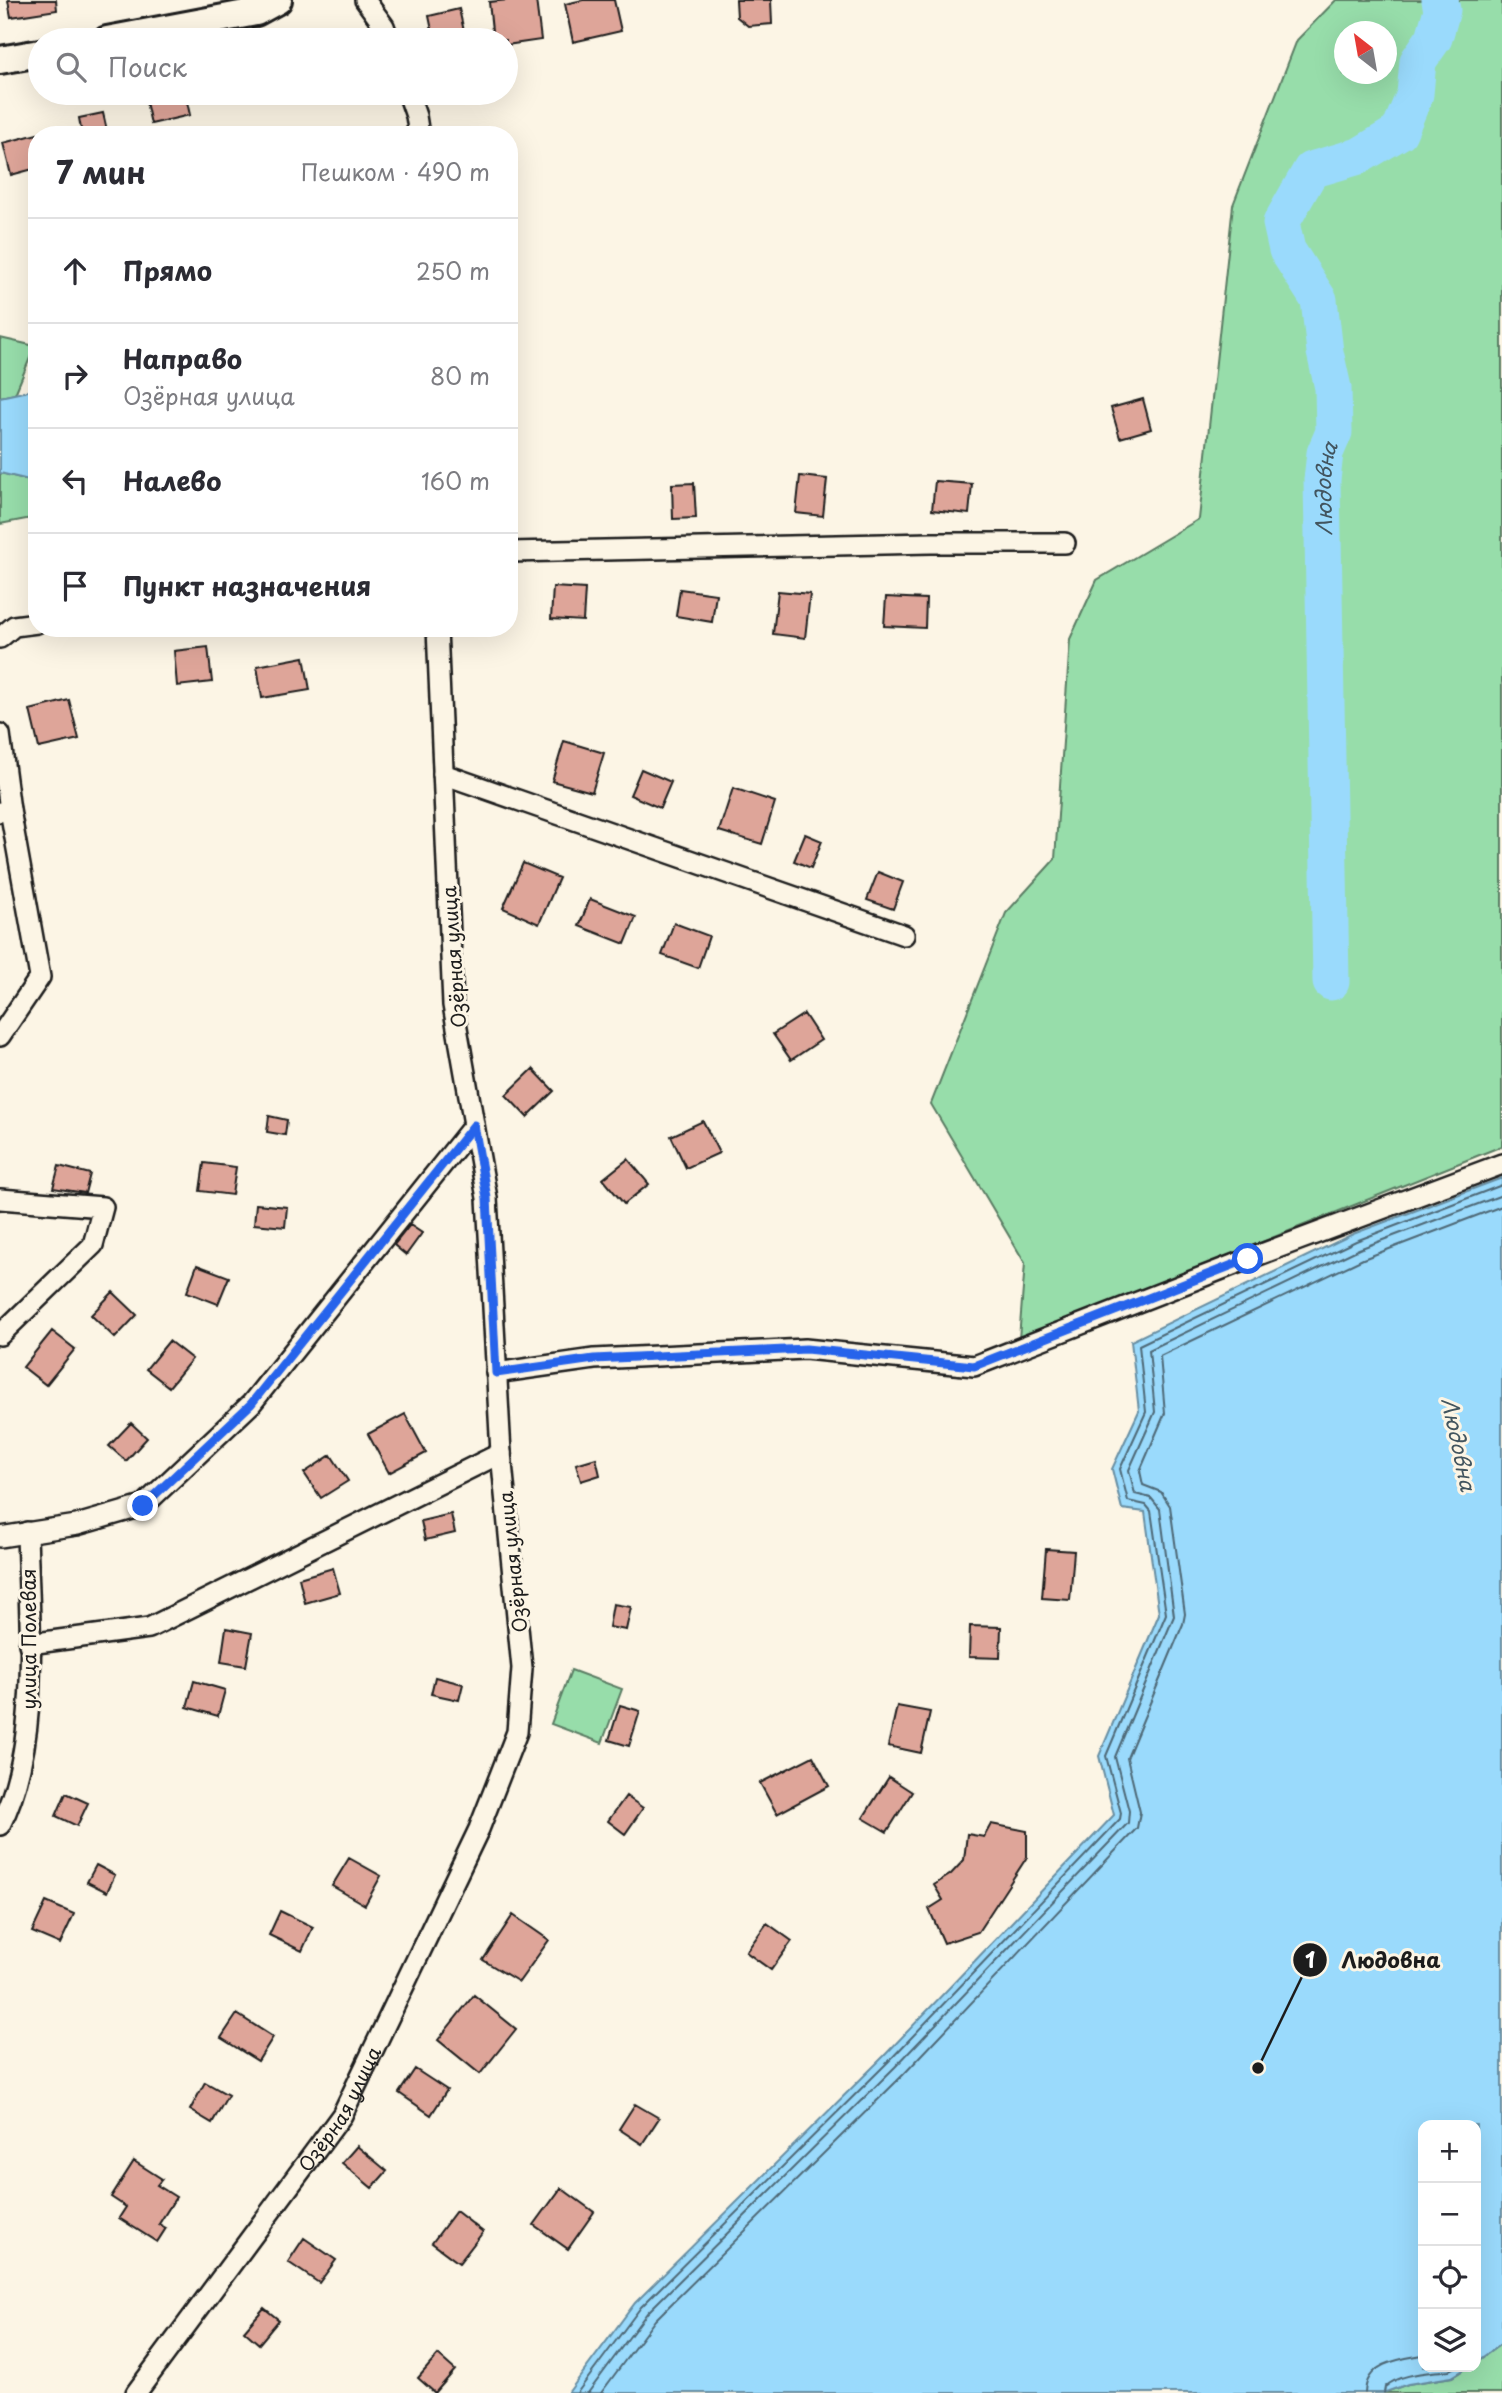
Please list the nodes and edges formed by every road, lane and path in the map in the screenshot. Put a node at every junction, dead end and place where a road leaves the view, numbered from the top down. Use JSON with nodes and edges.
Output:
{"nodes":[{"id":1,"x":278,"y":0,"type":"edge"},
{"id":2,"x":365,"y":0,"type":"edge"},
{"id":3,"x":171,"y":28,"type":"edge"},
{"id":4,"x":385,"y":28,"type":"edge"},
{"id":5,"x":28,"y":55,"type":"edge"},
{"id":6,"x":0,"y":60,"type":"edge"},
{"id":7,"x":412,"y":105,"type":"edge"},
{"id":8,"x":418,"y":126,"type":"edge"},
{"id":9,"x":1065,"y":542,"type":"dead end"},
{"id":10,"x":518,"y":552,"type":"edge"},
{"id":11,"x":28,"y":624,"type":"edge"},
{"id":12,"x":437,"y":637,"type":"edge"},
{"id":13,"x":0,"y":638,"type":"edge"},
{"id":14,"x":0,"y":734,"type":"edge"},
{"id":15,"x":443,"y":774,"type":"junction"},
{"id":16,"x":5,"y":811,"type":"edge"},
{"id":17,"x":904,"y":935,"type":"dead end"},
{"id":18,"x":0,"y":1036,"type":"edge"},
{"id":19,"x":474,"y":1125,"type":"junction"},
{"id":20,"x":1502,"y":1164,"type":"edge"},
{"id":21,"x":0,"y":1199,"type":"edge"},
{"id":22,"x":0,"y":1335,"type":"edge"},
{"id":23,"x":496,"y":1373,"type":"junction"},
{"id":24,"x":501,"y":1453,"type":"junction"},
{"id":25,"x":27,"y":1532,"type":"junction"},
{"id":26,"x":0,"y":1536,"type":"edge"},
{"id":27,"x":29,"y":1644,"type":"junction"},
{"id":28,"x":0,"y":1825,"type":"edge"},
{"id":29,"x":136,"y":2393,"type":"edge"}],
"edges":[{"from":1,"to":3,"type":"main road"},
{"from":2,"to":4,"type":"street"},
{"from":5,"to":6,"type":"main road"},
{"from":7,"to":8,"type":"street"},
{"from":9,"to":10,"type":"street"},
{"from":11,"to":13,"type":"street"},
{"from":12,"to":15,"type":"street","name":"Озёрная улица"},
{"from":14,"to":16,"type":"street"},
{"from":15,"to":17,"type":"street"},
{"from":15,"to":19,"type":"street","name":"Озёрная улица"},
{"from":16,"to":18,"type":"street"},
{"from":19,"to":23,"type":"street","name":"Озёрная улица"},
{"from":19,"to":25,"type":"street"},
{"from":20,"to":23,"type":"street"},
{"from":21,"to":22,"type":"street"},
{"from":23,"to":24,"type":"street","name":"Озёрная улица"},
{"from":24,"to":27,"type":"street"},
{"from":24,"to":29,"type":"street","name":"Озёрная улица"},
{"from":25,"to":26,"type":"street"},
{"from":25,"to":27,"type":"street","name":"улица Полевая"},
{"from":27,"to":28,"type":"street","name":"улица Полевая"}]}
